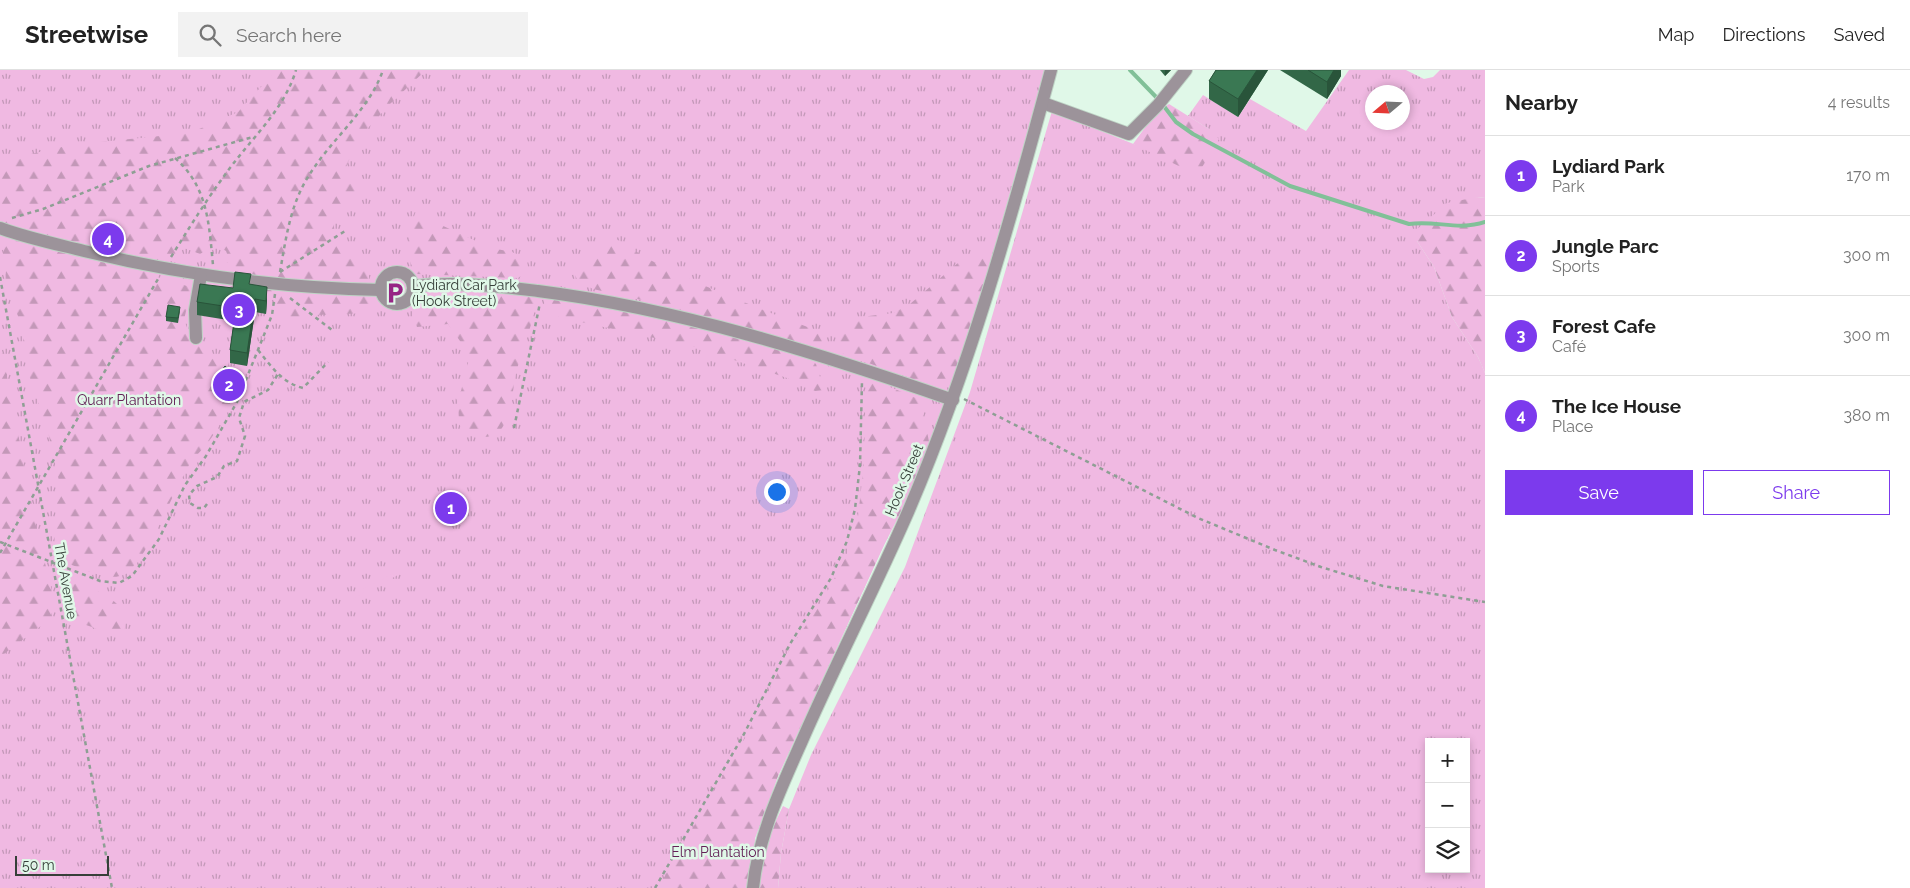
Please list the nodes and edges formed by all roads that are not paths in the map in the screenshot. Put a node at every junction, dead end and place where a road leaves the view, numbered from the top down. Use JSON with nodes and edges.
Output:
{"nodes":[{"id":1,"x":1051,"y":70,"type":"edge"},
{"id":2,"x":1186,"y":70,"type":"edge"},
{"id":3,"x":1042,"y":102,"type":"junction"},
{"id":4,"x":4,"y":224,"type":"edge"},
{"id":5,"x":207,"y":276,"type":"junction"},
{"id":6,"x":414,"y":286,"type":"junction"},
{"id":7,"x":381,"y":290,"type":"junction"},
{"id":8,"x":196,"y":338,"type":"dead end"},
{"id":9,"x":954,"y":397,"type":"junction"},
{"id":10,"x":753,"y":888,"type":"edge"}],
"edges":[{"from":1,"to":3,"type":"street","name":"Hook Street"},
{"from":2,"to":3,"type":"street"},
{"from":3,"to":9,"type":"street","name":"Hook Street"},
{"from":4,"to":5,"type":"street"},
{"from":5,"to":7,"type":"street"},
{"from":5,"to":8,"type":"street"},
{"from":6,"to":7,"type":"street"},
{"from":6,"to":7,"type":"street"},
{"from":6,"to":9,"type":"street"},
{"from":9,"to":10,"type":"street","name":"Hook Street"}]}
